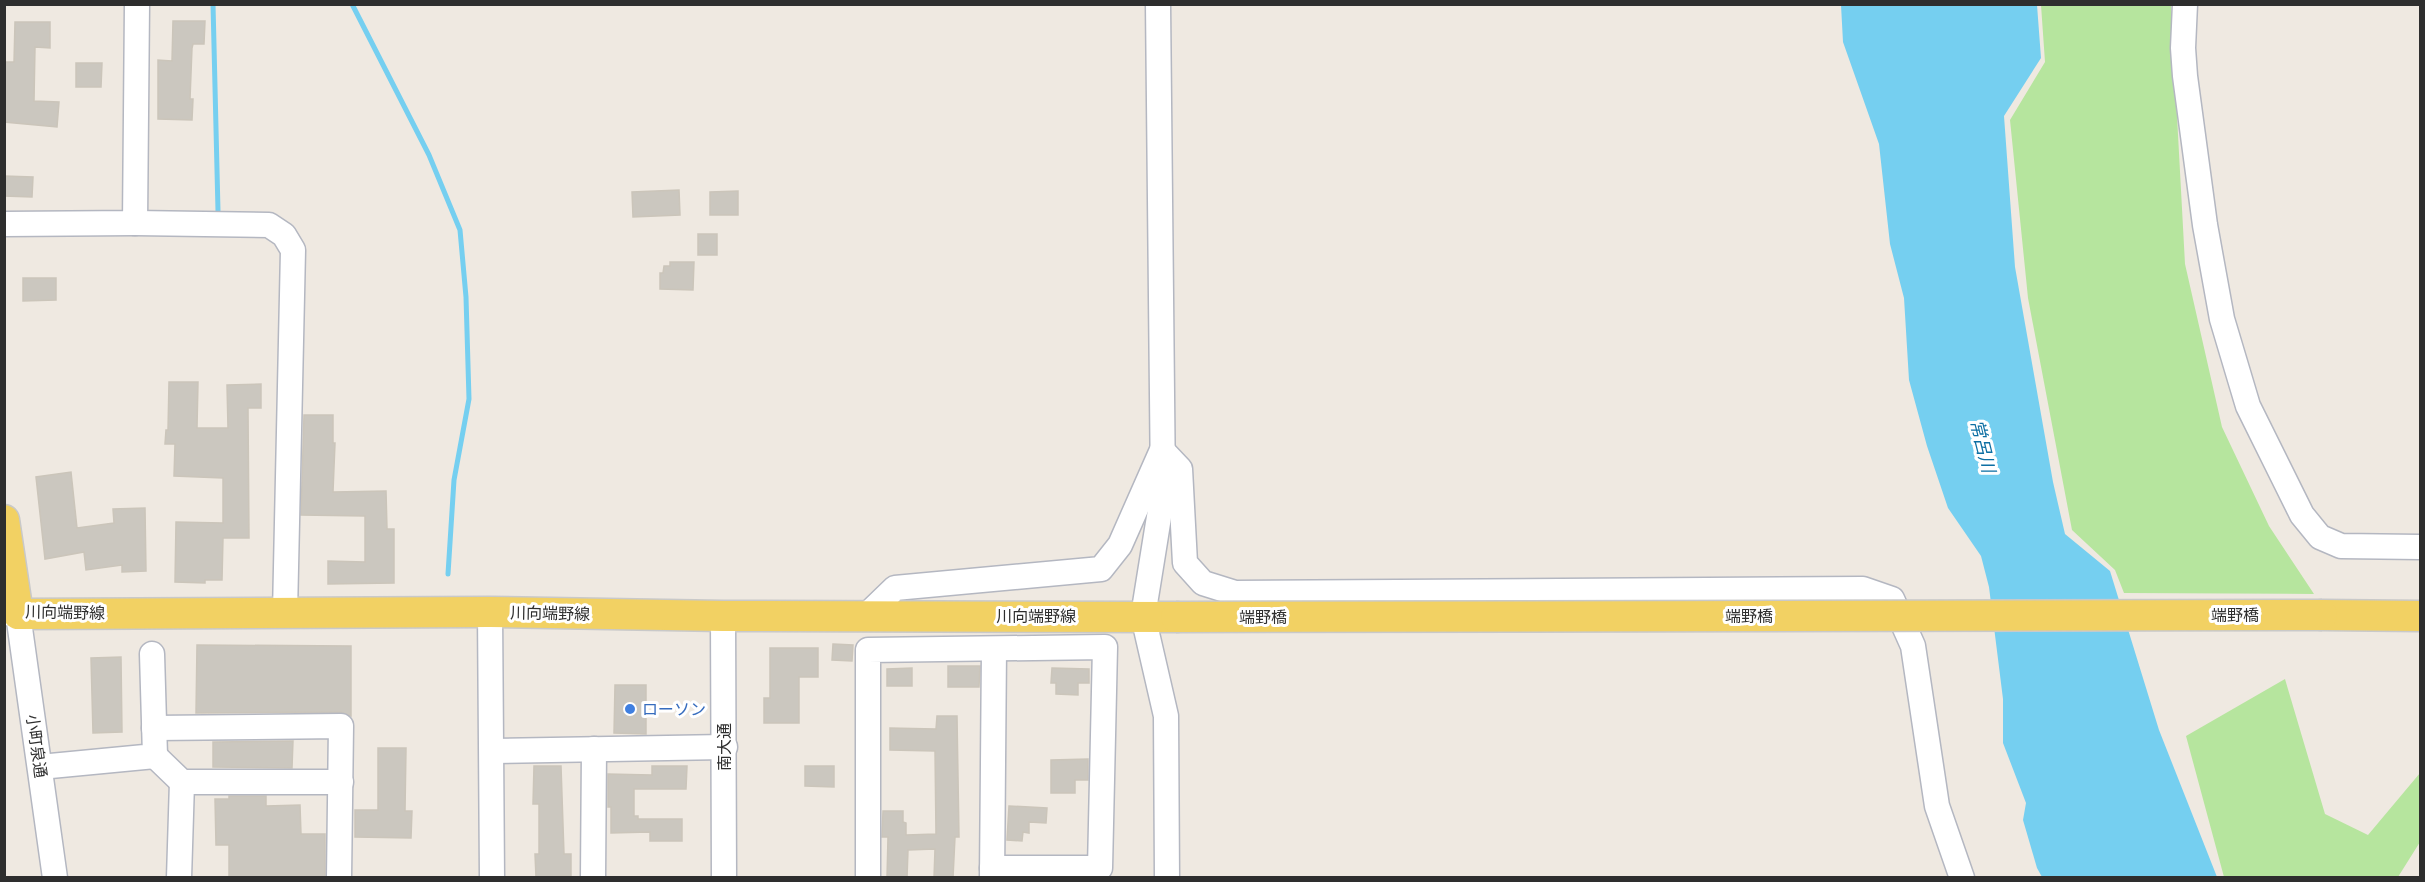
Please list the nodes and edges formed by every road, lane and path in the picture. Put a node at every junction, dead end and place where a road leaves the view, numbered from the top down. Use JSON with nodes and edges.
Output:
{"nodes":[{"id":1,"x":137,"y":4,"type":"edge"},
{"id":2,"x":1158,"y":4,"type":"edge"},
{"id":3,"x":2186,"y":4,"type":"edge"},
{"id":4,"x":135,"y":223,"type":"junction"},
{"id":5,"x":4,"y":224,"type":"edge"},
{"id":6,"x":1162,"y":450,"type":"junction"},
{"id":7,"x":4,"y":520,"type":"edge"},
{"id":8,"x":2421,"y":548,"type":"edge"},
{"id":9,"x":490,"y":612,"type":"junction"},
{"id":10,"x":285,"y":613,"type":"junction"},
{"id":11,"x":11,"y":614,"type":"edge"},
{"id":12,"x":723,"y":616,"type":"junction"},
{"id":13,"x":866,"y":616,"type":"junction"},
{"id":14,"x":1143,"y":616,"type":"junction"},
{"id":15,"x":2421,"y":616,"type":"edge"},
{"id":16,"x":1176,"y":617,"type":"joint"},
{"id":17,"x":994,"y":649,"type":"junction"},
{"id":18,"x":152,"y":654,"type":"dead end"},
{"id":19,"x":154,"y":728,"type":"junction"},
{"id":20,"x":725,"y":747,"type":"junction"},
{"id":21,"x":594,"y":749,"type":"junction"},
{"id":22,"x":492,"y":751,"type":"junction"},
{"id":23,"x":155,"y":756,"type":"junction"},
{"id":24,"x":40,"y":767,"type":"junction"},
{"id":25,"x":182,"y":782,"type":"junction"},
{"id":26,"x":341,"y":782,"type":"junction"},
{"id":27,"x":992,"y":873,"type":"edge"},
{"id":28,"x":55,"y":878,"type":"edge"},
{"id":29,"x":179,"y":878,"type":"edge"},
{"id":30,"x":339,"y":878,"type":"edge"},
{"id":31,"x":492,"y":878,"type":"edge"},
{"id":32,"x":593,"y":878,"type":"edge"},
{"id":33,"x":724,"y":878,"type":"edge"},
{"id":34,"x":868,"y":878,"type":"edge"},
{"id":35,"x":1167,"y":878,"type":"edge"},
{"id":36,"x":1962,"y":878,"type":"edge"}],
"edges":[{"from":1,"to":4,"type":"street"},
{"from":2,"to":6,"type":"street"},
{"from":3,"to":8,"type":"street"},
{"from":4,"to":5,"type":"street"},
{"from":4,"to":10,"type":"street"},
{"from":6,"to":13,"type":"street"},
{"from":6,"to":14,"type":"street"},
{"from":6,"to":36,"type":"street"},
{"from":7,"to":11,"type":"main road","name":"川向端野線"},
{"from":9,"to":10,"type":"main road","name":"川向端野線"},
{"from":9,"to":12,"type":"main road","name":"川向端野線"},
{"from":9,"to":22,"type":"street"},
{"from":10,"to":11,"type":"main road","name":"川向端野線"},
{"from":11,"to":24,"type":"street","name":"小町泉通"},
{"from":12,"to":13,"type":"main road","name":"川向端野線"},
{"from":12,"to":20,"type":"street","name":"南大通"},
{"from":13,"to":14,"type":"main road","name":"川向端野線"},
{"from":14,"to":16,"type":"main road","name":"川向端野線"},
{"from":14,"to":35,"type":"street"},
{"from":15,"to":16,"type":"main road","name":"端野橋","bridge":true},
{"from":17,"to":27,"type":"street"},
{"from":17,"to":27,"type":"street"},
{"from":17,"to":34,"type":"street"},
{"from":18,"to":19,"type":"street"},
{"from":19,"to":23,"type":"street"},
{"from":19,"to":26,"type":"street"},
{"from":20,"to":21,"type":"street"},
{"from":20,"to":33,"type":"street","name":"南大通"},
{"from":21,"to":22,"type":"street"},
{"from":21,"to":32,"type":"street"},
{"from":22,"to":31,"type":"street"},
{"from":23,"to":24,"type":"street"},
{"from":23,"to":25,"type":"street"},
{"from":24,"to":28,"type":"street","name":"小町泉通"},
{"from":25,"to":26,"type":"street"},
{"from":25,"to":29,"type":"street"},
{"from":26,"to":30,"type":"street"}]}
